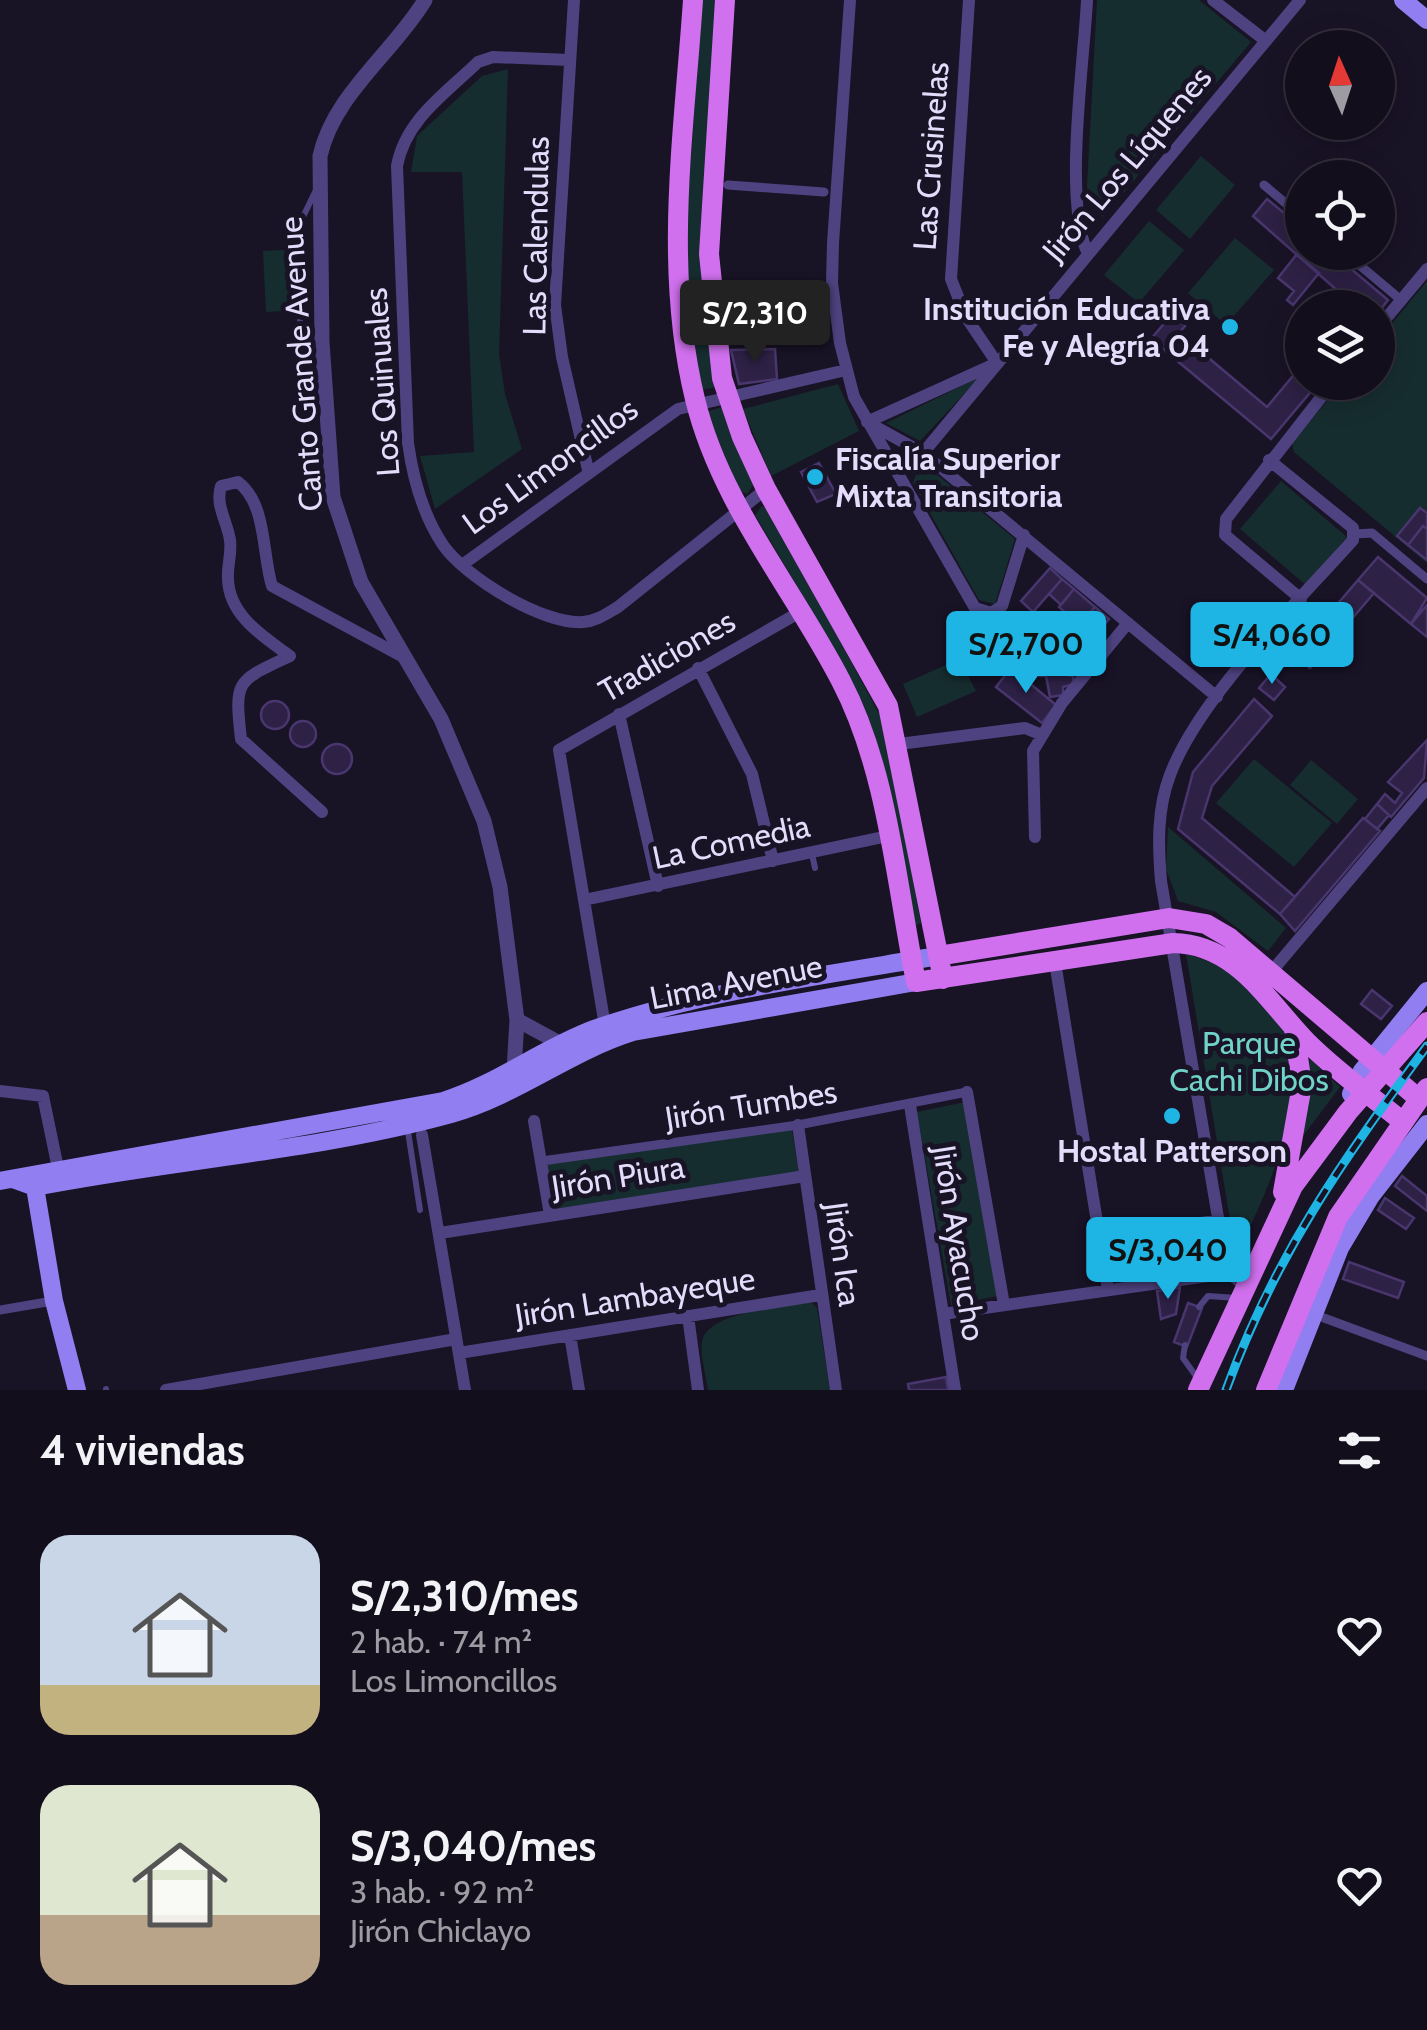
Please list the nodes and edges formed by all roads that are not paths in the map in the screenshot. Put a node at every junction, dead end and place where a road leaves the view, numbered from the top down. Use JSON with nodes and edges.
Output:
{"nodes":[{"id":1,"x":425,"y":0,"type":"edge"},
{"id":2,"x":574,"y":0,"type":"edge"},
{"id":3,"x":693,"y":0,"type":"edge"},
{"id":4,"x":725,"y":0,"type":"edge"},
{"id":5,"x":850,"y":0,"type":"edge"},
{"id":6,"x":969,"y":0,"type":"edge"},
{"id":7,"x":1088,"y":0,"type":"edge"},
{"id":8,"x":1213,"y":0,"type":"edge"},
{"id":9,"x":1300,"y":0,"type":"edge"},
{"id":10,"x":1403,"y":0,"type":"edge"},
{"id":11,"x":1427,"y":20,"type":"edge"},
{"id":12,"x":1266,"y":41,"type":"junction"},
{"id":13,"x":570,"y":60,"type":"junction"},
{"id":14,"x":728,"y":185,"type":"dead end"},
{"id":15,"x":1264,"y":185,"type":"dead end"},
{"id":16,"x":317,"y":188,"type":"junction"},
{"id":17,"x":824,"y":192,"type":"dead end"},
{"id":18,"x":1285,"y":203,"type":"edge"},
{"id":19,"x":302,"y":243,"type":"dead end"},
{"id":20,"x":1088,"y":254,"type":"junction"},
{"id":21,"x":1427,"y":269,"type":"edge"},
{"id":22,"x":1365,"y":270,"type":"edge"},
{"id":23,"x":1400,"y":300,"type":"junction"},
{"id":24,"x":1395,"y":306,"type":"edge"},
{"id":25,"x":300,"y":322,"type":"dead end"},
{"id":26,"x":322,"y":364,"type":"junction"},
{"id":27,"x":997,"y":364,"type":"junction"},
{"id":28,"x":846,"y":370,"type":"junction"},
{"id":29,"x":729,"y":400,"type":"junction"},
{"id":30,"x":1317,"y":400,"type":"edge"},
{"id":31,"x":696,"y":404,"type":"junction"},
{"id":32,"x":868,"y":422,"type":"junction"},
{"id":33,"x":923,"y":453,"type":"junction"},
{"id":34,"x":1268,"y":460,"type":"junction"},
{"id":35,"x":588,"y":470,"type":"junction"},
{"id":36,"x":766,"y":489,"type":"junction"},
{"id":37,"x":740,"y":509,"type":"junction"},
{"id":38,"x":1355,"y":534,"type":"junction"},
{"id":39,"x":1024,"y":535,"type":"junction"},
{"id":40,"x":462,"y":565,"type":"junction"},
{"id":41,"x":1427,"y":580,"type":"edge"},
{"id":42,"x":1300,"y":599,"type":"junction"},
{"id":43,"x":800,"y":612,"type":"junction"},
{"id":44,"x":1128,"y":623,"type":"junction"},
{"id":45,"x":409,"y":660,"type":"junction"},
{"id":46,"x":698,"y":668,"type":"junction"},
{"id":47,"x":1217,"y":697,"type":"junction"},
{"id":48,"x":618,"y":714,"type":"junction"},
{"id":49,"x":1042,"y":735,"type":"junction"},
{"id":50,"x":898,"y":744,"type":"junction"},
{"id":51,"x":1427,"y":788,"type":"edge"},
{"id":52,"x":322,"y":812,"type":"dead end"},
{"id":53,"x":888,"y":836,"type":"junction"},
{"id":54,"x":1035,"y":837,"type":"dead end"},
{"id":55,"x":811,"y":853,"type":"junction"},
{"id":56,"x":773,"y":861,"type":"junction"},
{"id":57,"x":815,"y":868,"type":"dead end"},
{"id":58,"x":658,"y":886,"type":"junction"},
{"id":59,"x":584,"y":900,"type":"junction"},
{"id":60,"x":1169,"y":918,"type":"junction"},
{"id":61,"x":1174,"y":943,"type":"junction"},
{"id":62,"x":938,"y":956,"type":"junction"},
{"id":63,"x":1055,"y":962,"type":"junction"},
{"id":64,"x":914,"y":971,"type":"junction"},
{"id":65,"x":1271,"y":972,"type":"junction"},
{"id":66,"x":943,"y":980,"type":"junction"},
{"id":67,"x":1427,"y":991,"type":"edge"},
{"id":68,"x":517,"y":1020,"type":"junction"},
{"id":69,"x":1292,"y":1022,"type":"junction"},
{"id":70,"x":1427,"y":1022,"type":"edge"},
{"id":71,"x":604,"y":1026,"type":"junction"},
{"id":72,"x":568,"y":1050,"type":"junction"},
{"id":73,"x":1378,"y":1065,"type":"junction"},
{"id":74,"x":514,"y":1070,"type":"junction"},
{"id":75,"x":1360,"y":1087,"type":"junction"},
{"id":76,"x":0,"y":1091,"type":"edge"},
{"id":77,"x":967,"y":1092,"type":"joint"},
{"id":78,"x":1424,"y":1098,"type":"edge"},
{"id":79,"x":910,"y":1105,"type":"junction"},
{"id":80,"x":534,"y":1121,"type":"dead end"},
{"id":81,"x":798,"y":1124,"type":"junction"},
{"id":82,"x":1416,"y":1127,"type":"edge"},
{"id":83,"x":414,"y":1129,"type":"junction"},
{"id":84,"x":542,"y":1161,"type":"junction"},
{"id":85,"x":60,"y":1175,"type":"junction"},
{"id":86,"x":805,"y":1176,"type":"junction"},
{"id":87,"x":34,"y":1179,"type":"junction"},
{"id":88,"x":7,"y":1180,"type":"edge"},
{"id":89,"x":420,"y":1210,"type":"dead end"},
{"id":90,"x":1278,"y":1210,"type":"junction"},
{"id":91,"x":550,"y":1215,"type":"junction"},
{"id":92,"x":1219,"y":1220,"type":"junction"},
{"id":93,"x":440,"y":1233,"type":"junction"},
{"id":94,"x":1100,"y":1240,"type":"junction"},
{"id":95,"x":1237,"y":1285,"type":"junction"},
{"id":96,"x":1108,"y":1290,"type":"junction"},
{"id":97,"x":820,"y":1294,"type":"junction"},
{"id":98,"x":47,"y":1302,"type":"dead end"},
{"id":99,"x":1004,"y":1305,"type":"junction"},
{"id":100,"x":1199,"y":1307,"type":"dead end"},
{"id":101,"x":0,"y":1310,"type":"edge"},
{"id":102,"x":943,"y":1314,"type":"junction"},
{"id":103,"x":688,"y":1316,"type":"junction"},
{"id":104,"x":1324,"y":1318,"type":"dead end"},
{"id":105,"x":570,"y":1335,"type":"junction"},
{"id":106,"x":457,"y":1346,"type":"junction"},
{"id":107,"x":1185,"y":1346,"type":"dead end"},
{"id":108,"x":1427,"y":1356,"type":"edge"},
{"id":109,"x":1195,"y":1387,"type":"edge"},
{"id":110,"x":77,"y":1390,"type":"edge"},
{"id":111,"x":166,"y":1390,"type":"edge"},
{"id":112,"x":465,"y":1390,"type":"edge"},
{"id":113,"x":579,"y":1390,"type":"edge"},
{"id":114,"x":698,"y":1390,"type":"edge"},
{"id":115,"x":836,"y":1390,"type":"edge"},
{"id":116,"x":955,"y":1390,"type":"edge"},
{"id":117,"x":1266,"y":1390,"type":"edge"},
{"id":118,"x":1284,"y":1390,"type":"edge"}],
"edges":[{"from":1,"to":16,"type":"street","name":"Canto Grande Avenue"},
{"from":2,"to":13,"type":"street","name":"Las Calendulas"},
{"from":3,"to":31,"type":"main road"},
{"from":4,"to":29,"type":"main road"},
{"from":5,"to":28,"type":"street"},
{"from":6,"to":27,"type":"street","name":"Las Crusinelas"},
{"from":7,"to":20,"type":"street"},
{"from":8,"to":12,"type":"street"},
{"from":9,"to":12,"type":"street","name":"Jirón Los Líquenes"},
{"from":10,"to":11,"type":"main road"},
{"from":12,"to":20,"type":"street","name":"Jirón Los Líquenes"},
{"from":13,"to":35,"type":"street","name":"Las Calendulas"},
{"from":13,"to":40,"type":"street","name":"Los Quinuales"},
{"from":14,"to":17,"type":"street"},
{"from":15,"to":18,"type":"street"},
{"from":16,"to":19,"type":"lane"},
{"from":16,"to":26,"type":"street","name":"Canto Grande Avenue"},
{"from":20,"to":27,"type":"street","name":"Jirón Los Líquenes"},
{"from":21,"to":23,"type":"street"},
{"from":22,"to":23,"type":"street"},
{"from":23,"to":24,"type":"street"},
{"from":25,"to":26,"type":"lane"},
{"from":26,"to":45,"type":"street","name":"Canto Grande Avenue"},
{"from":27,"to":32,"type":"street","name":"Jirón Los Líquenes"},
{"from":27,"to":33,"type":"street","name":"Jirón Los Líquenes"},
{"from":28,"to":29,"type":"street","name":"Los Limoncillos"},
{"from":28,"to":32,"type":"street"},
{"from":29,"to":31,"type":"street","name":"Los Limoncillos"},
{"from":29,"to":36,"type":"main road"},
{"from":30,"to":34,"type":"street"},
{"from":31,"to":35,"type":"street","name":"Los Limoncillos"},
{"from":31,"to":37,"type":"main road"},
{"from":32,"to":33,"type":"street"},
{"from":32,"to":39,"type":"street"},
{"from":33,"to":39,"type":"street"},
{"from":34,"to":38,"type":"street"},
{"from":34,"to":42,"type":"street"},
{"from":35,"to":40,"type":"street","name":"Los Limoncillos"},
{"from":36,"to":37,"type":"street","name":"Los Quinuales"},
{"from":36,"to":50,"type":"main road"},
{"from":37,"to":40,"type":"street","name":"Los Quinuales"},
{"from":37,"to":43,"type":"main road"},
{"from":38,"to":41,"type":"street"},
{"from":38,"to":42,"type":"street"},
{"from":39,"to":44,"type":"street"},
{"from":42,"to":47,"type":"street"},
{"from":43,"to":46,"type":"street","name":"Tradiciones"},
{"from":43,"to":53,"type":"main road"},
{"from":44,"to":47,"type":"street"},
{"from":44,"to":49,"type":"street"},
{"from":45,"to":52,"type":"street"},
{"from":45,"to":68,"type":"street","name":"Canto Grande Avenue"},
{"from":46,"to":48,"type":"street","name":"Tradiciones"},
{"from":46,"to":56,"type":"street"},
{"from":47,"to":60,"type":"street"},
{"from":48,"to":58,"type":"street"},
{"from":48,"to":59,"type":"street","name":"Tradiciones"},
{"from":49,"to":50,"type":"street"},
{"from":49,"to":54,"type":"street"},
{"from":50,"to":62,"type":"main road"},
{"from":51,"to":65,"type":"street"},
{"from":53,"to":55,"type":"street","name":"La Comedia"},
{"from":53,"to":64,"type":"main road"},
{"from":55,"to":56,"type":"street","name":"La Comedia"},
{"from":55,"to":57,"type":"lane"},
{"from":56,"to":58,"type":"street","name":"La Comedia"},
{"from":58,"to":59,"type":"street","name":"La Comedia"},
{"from":59,"to":71,"type":"street"},
{"from":60,"to":61,"type":"street"},
{"from":60,"to":62,"type":"main road","name":"Lima Avenue"},
{"from":60,"to":65,"type":"main road","name":"Lima Avenue"},
{"from":61,"to":63,"type":"main road","name":"Lima Avenue"},
{"from":61,"to":69,"type":"main road","name":"Lima Avenue"},
{"from":61,"to":92,"type":"street"},
{"from":62,"to":64,"type":"main road","name":"Lima Avenue"},
{"from":62,"to":66,"type":"main road"},
{"from":63,"to":66,"type":"main road","name":"Lima Avenue"},
{"from":63,"to":94,"type":"street"},
{"from":64,"to":66,"type":"main road","name":"Lima Avenue"},
{"from":64,"to":71,"type":"main road","name":"Lima Avenue"},
{"from":64,"to":72,"type":"main road","name":"Lima Avenue"},
{"from":65,"to":73,"type":"main road","name":"Lima Avenue"},
{"from":67,"to":73,"type":"main road"},
{"from":68,"to":72,"type":"street"},
{"from":68,"to":74,"type":"street","name":"Canto Grande Avenue"},
{"from":69,"to":75,"type":"main road","name":"Lima Avenue"},
{"from":69,"to":90,"type":"main road"},
{"from":70,"to":73,"type":"main road"},
{"from":71,"to":72,"type":"main road","name":"Lima Avenue"},
{"from":72,"to":74,"type":"main road","name":"Lima Avenue"},
{"from":72,"to":83,"type":"main road","name":"Lima Avenue"},
{"from":73,"to":75,"type":"main road"},
{"from":73,"to":78,"type":"main road","name":"Lima Avenue"},
{"from":74,"to":85,"type":"main road","name":"Lima Avenue"},
{"from":75,"to":82,"type":"main road","name":"Lima Avenue"},
{"from":75,"to":90,"type":"main road"},
{"from":76,"to":85,"type":"street"},
{"from":77,"to":79,"type":"street","name":"Jirón Tumbes"},
{"from":77,"to":99,"type":"street"},
{"from":78,"to":82,"type":"main road"},
{"from":79,"to":81,"type":"street","name":"Jirón Tumbes"},
{"from":79,"to":102,"type":"street","name":"Jirón Ayacucho"},
{"from":80,"to":84,"type":"street"},
{"from":81,"to":84,"type":"street","name":"Jirón Tumbes"},
{"from":81,"to":86,"type":"street","name":"Jirón Ica"},
{"from":82,"to":117,"type":"main road"},
{"from":82,"to":118,"type":"main road"},
{"from":83,"to":85,"type":"main road","name":"Lima Avenue"},
{"from":83,"to":89,"type":"lane"},
{"from":83,"to":93,"type":"street"},
{"from":84,"to":91,"type":"street"},
{"from":85,"to":87,"type":"main road","name":"Lima Avenue"},
{"from":86,"to":91,"type":"street","name":"Jirón Piura"},
{"from":86,"to":97,"type":"street","name":"Jirón Ica"},
{"from":87,"to":88,"type":"main road"},
{"from":87,"to":110,"type":"main road"},
{"from":90,"to":95,"type":"main road"},
{"from":91,"to":93,"type":"street","name":"Jirón Piura"},
{"from":92,"to":94,"type":"street"},
{"from":92,"to":95,"type":"street"},
{"from":93,"to":106,"type":"street"},
{"from":94,"to":96,"type":"street"},
{"from":95,"to":96,"type":"street"},
{"from":95,"to":100,"type":"lane"},
{"from":95,"to":109,"type":"main road"},
{"from":96,"to":99,"type":"street"},
{"from":97,"to":103,"type":"street","name":"Jirón Lambayeque"},
{"from":97,"to":115,"type":"street","name":"Jirón Ica"},
{"from":98,"to":101,"type":"street"},
{"from":99,"to":102,"type":"street"},
{"from":102,"to":116,"type":"street","name":"Jirón Ayacucho"},
{"from":103,"to":105,"type":"street","name":"Jirón Lambayeque"},
{"from":103,"to":114,"type":"street"},
{"from":104,"to":108,"type":"street"},
{"from":105,"to":106,"type":"street","name":"Jirón Lambayeque"},
{"from":105,"to":113,"type":"street"},
{"from":106,"to":111,"type":"street","name":"Jirón Lambayeque"},
{"from":106,"to":112,"type":"street"},
{"from":107,"to":109,"type":"lane"}]}
